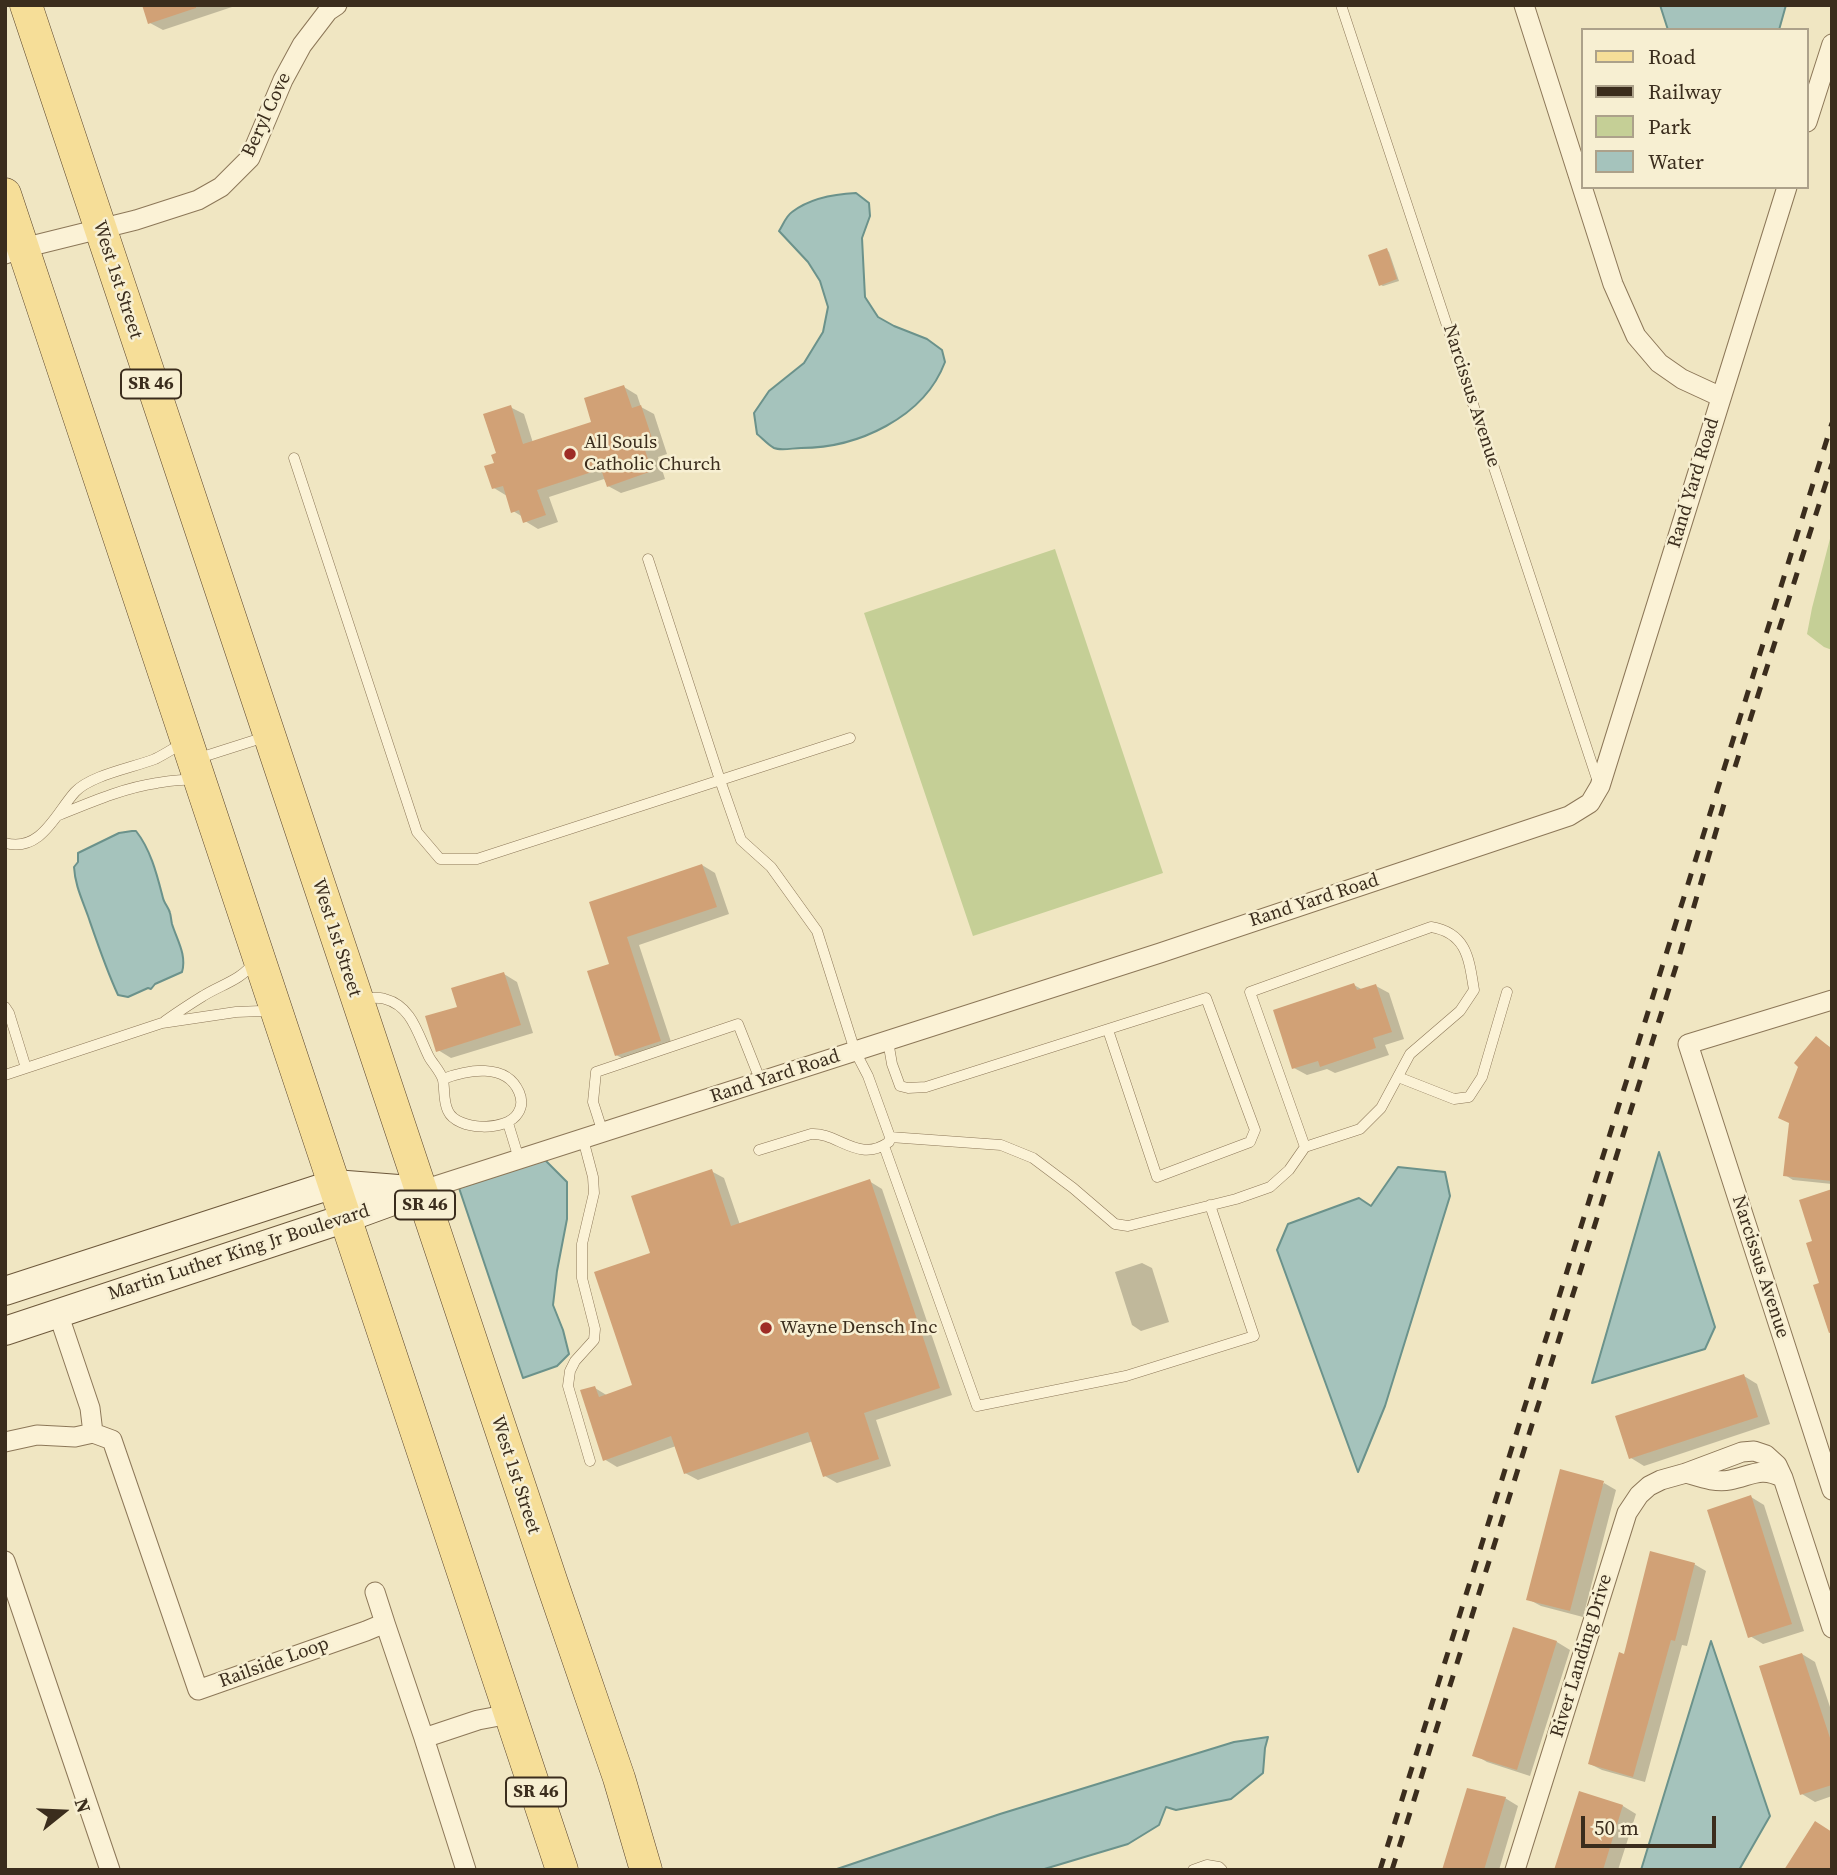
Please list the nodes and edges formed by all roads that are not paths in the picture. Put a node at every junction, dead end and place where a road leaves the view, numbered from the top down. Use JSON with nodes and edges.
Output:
{"nodes":[{"id":1,"x":26,"y":5,"type":"edge"},
{"id":2,"x":337,"y":5,"type":"edge"},
{"id":3,"x":1342,"y":5,"type":"edge"},
{"id":4,"x":1524,"y":5,"type":"edge"},
{"id":5,"x":1832,"y":44,"type":"edge"},
{"id":6,"x":1809,"y":116,"type":"edge"},
{"id":7,"x":1582,"y":187,"type":"edge"},
{"id":8,"x":1583,"y":189,"type":"edge"},
{"id":9,"x":1786,"y":189,"type":"edge"},
{"id":10,"x":5,"y":194,"type":"edge"},
{"id":11,"x":100,"y":229,"type":"junction"},
{"id":12,"x":14,"y":251,"type":"edge"},
{"id":13,"x":1721,"y":397,"type":"junction"},
{"id":14,"x":295,"y":458,"type":"dead end"},
{"id":15,"x":648,"y":559,"type":"dead end"},
{"id":16,"x":268,"y":735,"type":"junction"},
{"id":17,"x":850,"y":738,"type":"dead end"},
{"id":18,"x":192,"y":760,"type":"junction"},
{"id":19,"x":720,"y":780,"type":"junction"},
{"id":20,"x":1600,"y":786,"type":"junction"},
{"id":21,"x":58,"y":816,"type":"junction"},
{"id":22,"x":5,"y":843,"type":"edge"},
{"id":23,"x":258,"y":956,"type":"junction"},
{"id":24,"x":1507,"y":992,"type":"dead end"},
{"id":25,"x":356,"y":997,"type":"junction"},
{"id":26,"x":1832,"y":1000,"type":"edge"},
{"id":27,"x":5,"y":1007,"type":"edge"},
{"id":28,"x":277,"y":1013,"type":"junction"},
{"id":29,"x":162,"y":1023,"type":"junction"},
{"id":30,"x":1108,"y":1030,"type":"junction"},
{"id":31,"x":888,"y":1041,"type":"junction"},
{"id":32,"x":855,"y":1051,"type":"junction"},
{"id":33,"x":26,"y":1068,"type":"junction"},
{"id":34,"x":5,"y":1075,"type":"edge"},
{"id":35,"x":1398,"y":1077,"type":"junction"},
{"id":36,"x":443,"y":1079,"type":"junction"},
{"id":37,"x":761,"y":1082,"type":"junction"},
{"id":38,"x":508,"y":1123,"type":"junction"},
{"id":39,"x":603,"y":1132,"type":"junction"},
{"id":40,"x":583,"y":1139,"type":"junction"},
{"id":41,"x":887,"y":1141,"type":"junction"},
{"id":42,"x":1305,"y":1147,"type":"junction"},
{"id":43,"x":759,"y":1150,"type":"dead end"},
{"id":44,"x":519,"y":1159,"type":"junction"},
{"id":45,"x":334,"y":1184,"type":"junction"},
{"id":46,"x":420,"y":1191,"type":"junction"},
{"id":47,"x":1210,"y":1205,"type":"junction"},
{"id":48,"x":345,"y":1218,"type":"junction"},
{"id":49,"x":5,"y":1291,"type":"edge"},
{"id":50,"x":58,"y":1313,"type":"junction"},
{"id":51,"x":5,"y":1331,"type":"edge"},
{"id":52,"x":93,"y":1433,"type":"junction"},
{"id":53,"x":5,"y":1442,"type":"edge"},
{"id":54,"x":590,"y":1461,"type":"dead end"},
{"id":55,"x":1832,"y":1490,"type":"edge"},
{"id":56,"x":5,"y":1560,"type":"edge"},
{"id":57,"x":374,"y":1592,"type":"dead end"},
{"id":58,"x":385,"y":1623,"type":"junction"},
{"id":59,"x":1832,"y":1628,"type":"edge"},
{"id":60,"x":510,"y":1714,"type":"junction"},
{"id":61,"x":424,"y":1738,"type":"junction"},
{"id":62,"x":110,"y":1870,"type":"edge"},
{"id":63,"x":466,"y":1870,"type":"edge"},
{"id":64,"x":562,"y":1870,"type":"edge"},
{"id":65,"x":646,"y":1870,"type":"edge"},
{"id":66,"x":1193,"y":1870,"type":"edge"},
{"id":67,"x":1222,"y":1870,"type":"edge"},
{"id":68,"x":1515,"y":1870,"type":"edge"}],
"edges":[{"from":1,"to":11,"type":"main road","name":"West 1st Street","number":"SR 46"},
{"from":2,"to":11,"type":"street","name":"Beryl Cove"},
{"from":3,"to":20,"type":"lane","name":"Narcissus Avenue"},
{"from":4,"to":7,"type":"street"},
{"from":5,"to":6,"type":"street"},
{"from":8,"to":13,"type":"street"},
{"from":9,"to":13,"type":"street","name":"Rand Yard Road"},
{"from":10,"to":12,"type":"main road","number":"SR 46"},
{"from":11,"to":12,"type":"street","name":"Beryl Cove"},
{"from":11,"to":16,"type":"main road","name":"West 1st Street","number":"SR 46"},
{"from":12,"to":18,"type":"main road","number":"SR 46"},
{"from":13,"to":20,"type":"street","name":"Rand Yard Road"},
{"from":14,"to":19,"type":"lane"},
{"from":15,"to":19,"type":"lane"},
{"from":16,"to":18,"type":"lane"},
{"from":16,"to":25,"type":"main road","name":"West 1st Street","number":"SR 46"},
{"from":17,"to":19,"type":"lane"},
{"from":18,"to":21,"type":"lane"},
{"from":18,"to":21,"type":"lane"},
{"from":18,"to":23,"type":"main road","number":"SR 46"},
{"from":19,"to":32,"type":"lane"},
{"from":20,"to":31,"type":"street","name":"Rand Yard Road"},
{"from":21,"to":22,"type":"lane"},
{"from":23,"to":28,"type":"main road","number":"SR 46"},
{"from":23,"to":29,"type":"lane"},
{"from":24,"to":35,"type":"lane"},
{"from":25,"to":36,"type":"lane"},
{"from":25,"to":46,"type":"main road","name":"West 1st Street","number":"SR 46"},
{"from":26,"to":55,"type":"street","name":"Narcissus Avenue"},
{"from":27,"to":33,"type":"lane"},
{"from":28,"to":29,"type":"lane"},
{"from":28,"to":45,"type":"main road","number":"SR 46"},
{"from":29,"to":33,"type":"lane"},
{"from":30,"to":30,"type":"lane"},
{"from":30,"to":31,"type":"lane"},
{"from":31,"to":32,"type":"street","name":"Rand Yard Road"},
{"from":32,"to":37,"type":"street","name":"Rand Yard Road"},
{"from":32,"to":41,"type":"lane"},
{"from":33,"to":34,"type":"lane"},
{"from":35,"to":42,"type":"lane"},
{"from":35,"to":42,"type":"lane"},
{"from":36,"to":38,"type":"lane"},
{"from":36,"to":38,"type":"lane"},
{"from":37,"to":39,"type":"street","name":"Rand Yard Road"},
{"from":37,"to":39,"type":"lane"},
{"from":38,"to":44,"type":"lane"},
{"from":39,"to":40,"type":"street","name":"Rand Yard Road"},
{"from":40,"to":44,"type":"street","name":"Rand Yard Road"},
{"from":40,"to":54,"type":"lane"},
{"from":41,"to":43,"type":"lane"},
{"from":41,"to":47,"type":"lane"},
{"from":41,"to":47,"type":"lane"},
{"from":42,"to":47,"type":"lane"},
{"from":44,"to":46,"type":"street","name":"Rand Yard Road"},
{"from":45,"to":46,"type":"main road","name":"Martin Luther King Jr Boulevard"},
{"from":45,"to":48,"type":"main road","number":"SR 46"},
{"from":45,"to":49,"type":"main road","name":"Martin Luther King Jr Boulevard"},
{"from":46,"to":48,"type":"main road","name":"Martin Luther King Jr Boulevard"},
{"from":46,"to":65,"type":"main road","name":"West 1st Street","number":"SR 46"},
{"from":48,"to":50,"type":"main road","name":"Martin Luther King Jr Boulevard"},
{"from":48,"to":60,"type":"main road","number":"SR 46"},
{"from":50,"to":51,"type":"main road","name":"Martin Luther King Jr Boulevard"},
{"from":50,"to":52,"type":"street"},
{"from":52,"to":53,"type":"street"},
{"from":52,"to":58,"type":"street","name":"Railside Loop"},
{"from":56,"to":62,"type":"street"},
{"from":57,"to":58,"type":"street"},
{"from":58,"to":61,"type":"street"},
{"from":59,"to":68,"type":"street","name":"River Landing Drive"},
{"from":60,"to":61,"type":"street"},
{"from":60,"to":64,"type":"main road","number":"SR 46"},
{"from":61,"to":63,"type":"street"},
{"from":66,"to":67,"type":"lane"}]}
